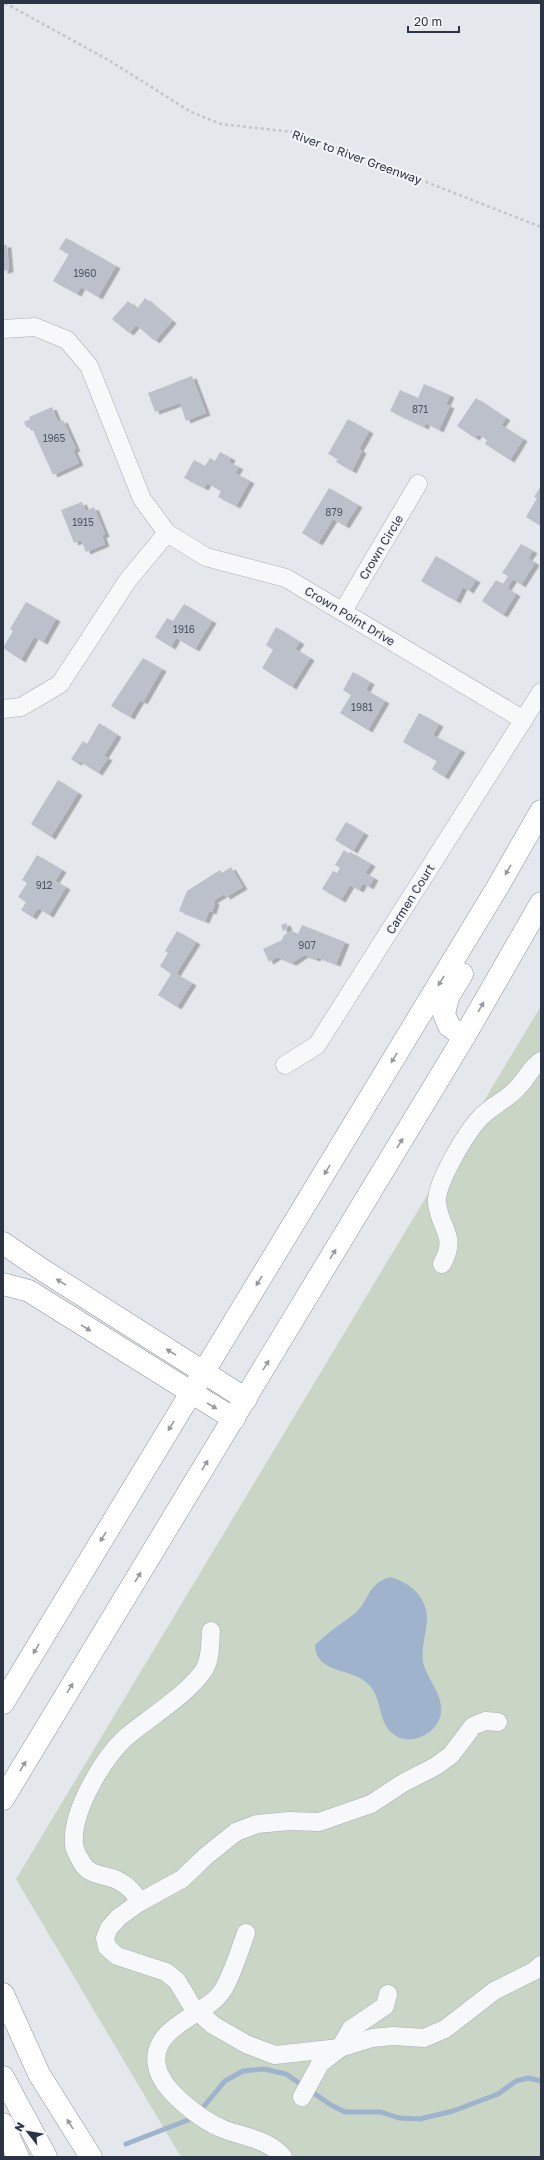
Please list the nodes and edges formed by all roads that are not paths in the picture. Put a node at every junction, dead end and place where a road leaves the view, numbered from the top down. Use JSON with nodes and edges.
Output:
{"nodes":[{"id":1,"x":3,"y":329,"type":"edge"},
{"id":2,"x":418,"y":484,"type":"dead end"},
{"id":3,"x":167,"y":533,"type":"junction"},
{"id":4,"x":343,"y":610,"type":"junction"},
{"id":5,"x":541,"y":692,"type":"edge"},
{"id":6,"x":3,"y":709,"type":"edge"},
{"id":7,"x":524,"y":720,"type":"junction"},
{"id":8,"x":541,"y":812,"type":"edge"},
{"id":9,"x":541,"y":838,"type":"edge"},
{"id":10,"x":541,"y":903,"type":"edge"},
{"id":11,"x":464,"y":1037,"type":"junction"},
{"id":12,"x":541,"y":1061,"type":"edge"},
{"id":13,"x":285,"y":1065,"type":"dead end"},
{"id":14,"x":3,"y":1243,"type":"edge"},
{"id":15,"x":442,"y":1264,"type":"dead end"},
{"id":16,"x":3,"y":1284,"type":"edge"},
{"id":17,"x":204,"y":1373,"type":"junction"},
{"id":18,"x":191,"y":1393,"type":"junction"},
{"id":19,"x":246,"y":1398,"type":"junction"},
{"id":20,"x":234,"y":1419,"type":"junction"},
{"id":21,"x":211,"y":1632,"type":"dead end"},
{"id":22,"x":3,"y":1703,"type":"edge"},
{"id":23,"x":498,"y":1722,"type":"dead end"},
{"id":24,"x":3,"y":1799,"type":"edge"},
{"id":25,"x":140,"y":1902,"type":"junction"},
{"id":26,"x":246,"y":1933,"type":"dead end"},
{"id":27,"x":539,"y":1972,"type":"edge"},
{"id":28,"x":3,"y":1994,"type":"edge"},
{"id":29,"x":388,"y":1994,"type":"dead end"},
{"id":30,"x":198,"y":2010,"type":"junction"},
{"id":31,"x":340,"y":2048,"type":"junction"},
{"id":32,"x":3,"y":2077,"type":"edge"},
{"id":33,"x":302,"y":2097,"type":"dead end"},
{"id":34,"x":3,"y":2124,"type":"edge"},
{"id":35,"x":18,"y":2157,"type":"edge"},
{"id":36,"x":46,"y":2157,"type":"edge"},
{"id":37,"x":91,"y":2157,"type":"edge"},
{"id":38,"x":283,"y":2157,"type":"edge"}],
"edges":[{"from":1,"to":3,"type":"street","name":"Crown Point Drive"},
{"from":2,"to":4,"type":"street","name":"Crown Circle"},
{"from":3,"to":4,"type":"street","name":"Crown Point Drive"},
{"from":3,"to":6,"type":"street"},
{"from":4,"to":7,"type":"street","name":"Crown Point Drive"},
{"from":5,"to":7,"type":"street","name":"Carmen Court"},
{"from":7,"to":13,"type":"street","name":"Carmen Court"},
{"from":8,"to":17,"type":"highway","one_way":true},
{"from":9,"to":11,"type":"highway"},
{"from":11,"to":10,"type":"highway","one_way":true},
{"from":19,"to":11,"type":"highway","one_way":true},
{"from":12,"to":15,"type":"street"},
{"from":17,"to":14,"type":"highway","one_way":true},
{"from":16,"to":18,"type":"highway","one_way":true},
{"from":17,"to":18,"type":"highway"},
{"from":17,"to":19,"type":"highway"},
{"from":18,"to":20,"type":"highway","one_way":true},
{"from":18,"to":22,"type":"highway","one_way":true},
{"from":19,"to":20,"type":"highway"},
{"from":24,"to":20,"type":"highway","one_way":true},
{"from":21,"to":25,"type":"street"},
{"from":23,"to":25,"type":"street"},
{"from":25,"to":30,"type":"street"},
{"from":26,"to":30,"type":"street"},
{"from":27,"to":31,"type":"street"},
{"from":37,"to":28,"type":"highway","one_way":true},
{"from":29,"to":31,"type":"street"},
{"from":30,"to":31,"type":"street"},
{"from":30,"to":38,"type":"street"},
{"from":31,"to":33,"type":"street"},
{"from":32,"to":36,"type":"highway"},
{"from":34,"to":35,"type":"highway"}]}
